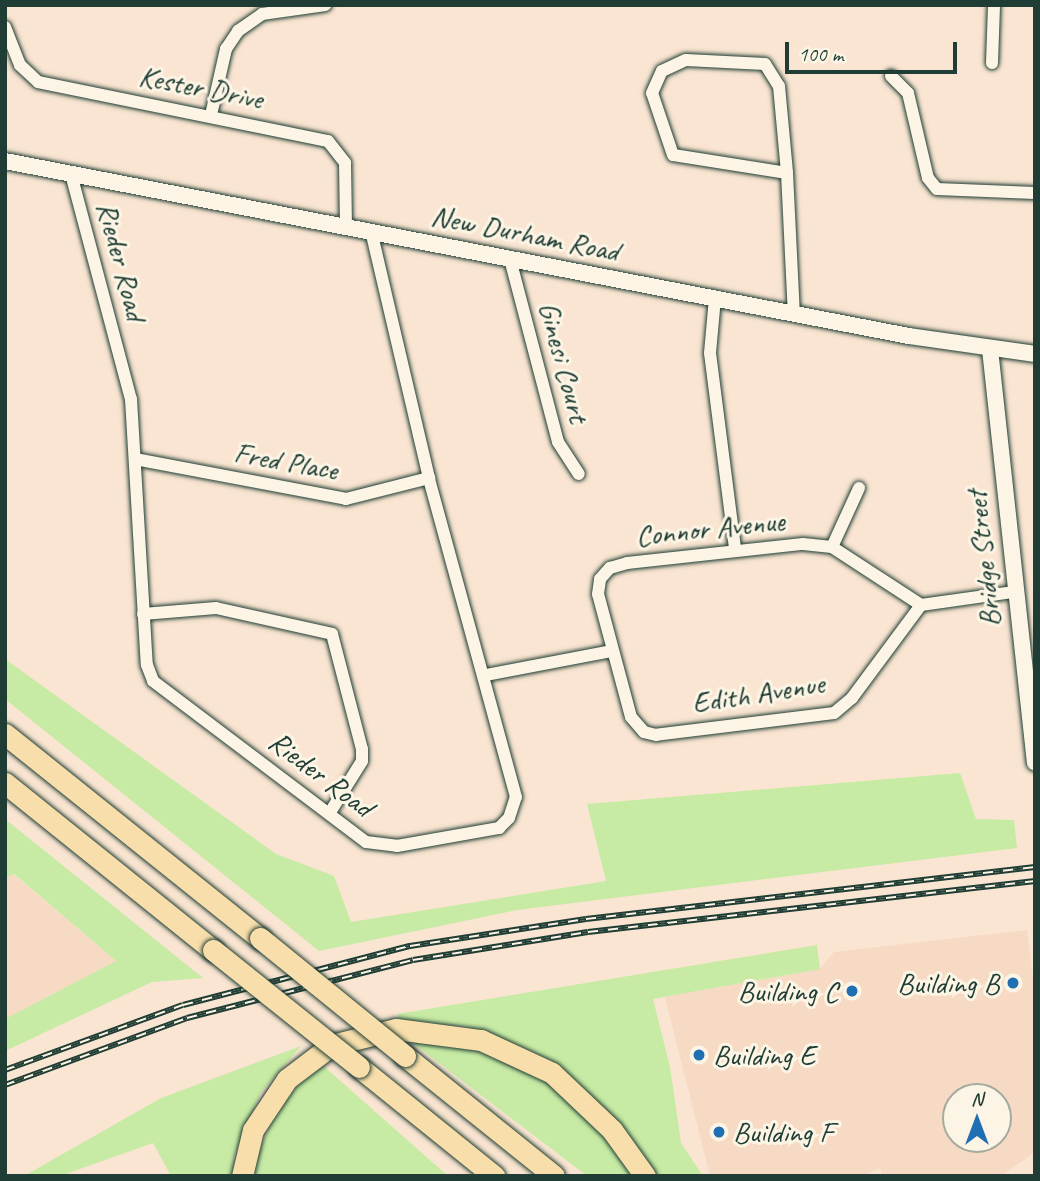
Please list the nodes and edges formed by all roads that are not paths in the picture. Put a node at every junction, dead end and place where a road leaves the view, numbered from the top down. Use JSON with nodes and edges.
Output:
{"nodes":[{"id":1,"x":325,"y":5,"type":"edge"},
{"id":2,"x":994,"y":5,"type":"edge"},
{"id":3,"x":5,"y":27,"type":"edge"},
{"id":4,"x":992,"y":63,"type":"dead end"},
{"id":5,"x":891,"y":76,"type":"dead end"},
{"id":6,"x":211,"y":115,"type":"junction"},
{"id":7,"x":5,"y":161,"type":"edge"},
{"id":8,"x":787,"y":173,"type":"junction"},
{"id":9,"x":71,"y":174,"type":"junction"},
{"id":10,"x":1035,"y":193,"type":"edge"},
{"id":11,"x":346,"y":227,"type":"junction"},
{"id":12,"x":371,"y":232,"type":"junction"},
{"id":13,"x":510,"y":259,"type":"junction"},
{"id":14,"x":715,"y":298,"type":"junction"},
{"id":15,"x":794,"y":314,"type":"junction"},
{"id":16,"x":990,"y":349,"type":"junction"},
{"id":17,"x":1035,"y":354,"type":"edge"},
{"id":18,"x":135,"y":459,"type":"junction"},
{"id":19,"x":579,"y":474,"type":"dead end"},
{"id":20,"x":429,"y":478,"type":"junction"},
{"id":21,"x":859,"y":488,"type":"dead end"},
{"id":22,"x":832,"y":547,"type":"junction"},
{"id":23,"x":735,"y":549,"type":"junction"},
{"id":24,"x":1014,"y":592,"type":"junction"},
{"id":25,"x":921,"y":605,"type":"junction"},
{"id":26,"x":143,"y":614,"type":"junction"},
{"id":27,"x":612,"y":650,"type":"junction"},
{"id":28,"x":486,"y":676,"type":"junction"},
{"id":29,"x":5,"y":734,"type":"edge"},
{"id":30,"x":1035,"y":763,"type":"edge"},
{"id":31,"x":5,"y":783,"type":"edge"},
{"id":32,"x":328,"y":814,"type":"junction"},
{"id":33,"x":242,"y":1176,"type":"edge"},
{"id":34,"x":494,"y":1176,"type":"edge"},
{"id":35,"x":554,"y":1176,"type":"edge"},
{"id":36,"x":645,"y":1176,"type":"edge"}],
"edges":[{"from":1,"to":6,"type":"street"},
{"from":2,"to":4,"type":"street"},
{"from":3,"to":6,"type":"street","name":"Kester Drive"},
{"from":5,"to":10,"type":"street"},
{"from":6,"to":11,"type":"street","name":"Kester Drive"},
{"from":7,"to":9,"type":"main road","name":"New Durham Road"},
{"from":8,"to":8,"type":"street"},
{"from":8,"to":15,"type":"street"},
{"from":9,"to":11,"type":"main road","name":"New Durham Road"},
{"from":9,"to":18,"type":"street","name":"Rieder Road"},
{"from":11,"to":12,"type":"main road","name":"New Durham Road"},
{"from":12,"to":13,"type":"main road","name":"New Durham Road"},
{"from":12,"to":20,"type":"street","name":"Rieder Road"},
{"from":13,"to":14,"type":"main road","name":"New Durham Road"},
{"from":13,"to":19,"type":"street","name":"Ginesi Court"},
{"from":14,"to":15,"type":"main road","name":"New Durham Road"},
{"from":14,"to":23,"type":"street"},
{"from":15,"to":16,"type":"main road","name":"New Durham Road"},
{"from":16,"to":17,"type":"main road","name":"New Durham Road"},
{"from":16,"to":24,"type":"main road","name":"Bridge Street"},
{"from":18,"to":20,"type":"street","name":"Fred Place"},
{"from":18,"to":26,"type":"street","name":"Rieder Road"},
{"from":20,"to":28,"type":"street","name":"Rieder Road"},
{"from":21,"to":22,"type":"street"},
{"from":22,"to":23,"type":"street","name":"Connor Avenue"},
{"from":22,"to":25,"type":"street","name":"Connor Avenue"},
{"from":23,"to":27,"type":"street","name":"Connor Avenue"},
{"from":24,"to":25,"type":"street"},
{"from":24,"to":30,"type":"main road","name":"Bridge Street"},
{"from":25,"to":27,"type":"street","name":"Edith Avenue"},
{"from":26,"to":32,"type":"street","name":"Rieder Road"},
{"from":26,"to":32,"type":"street"},
{"from":27,"to":28,"type":"street"},
{"from":28,"to":32,"type":"street","name":"Rieder Road"},
{"from":29,"to":35,"type":"highway","bridge":true},
{"from":31,"to":34,"type":"highway","bridge":true},
{"from":33,"to":36,"type":"highway"}]}
